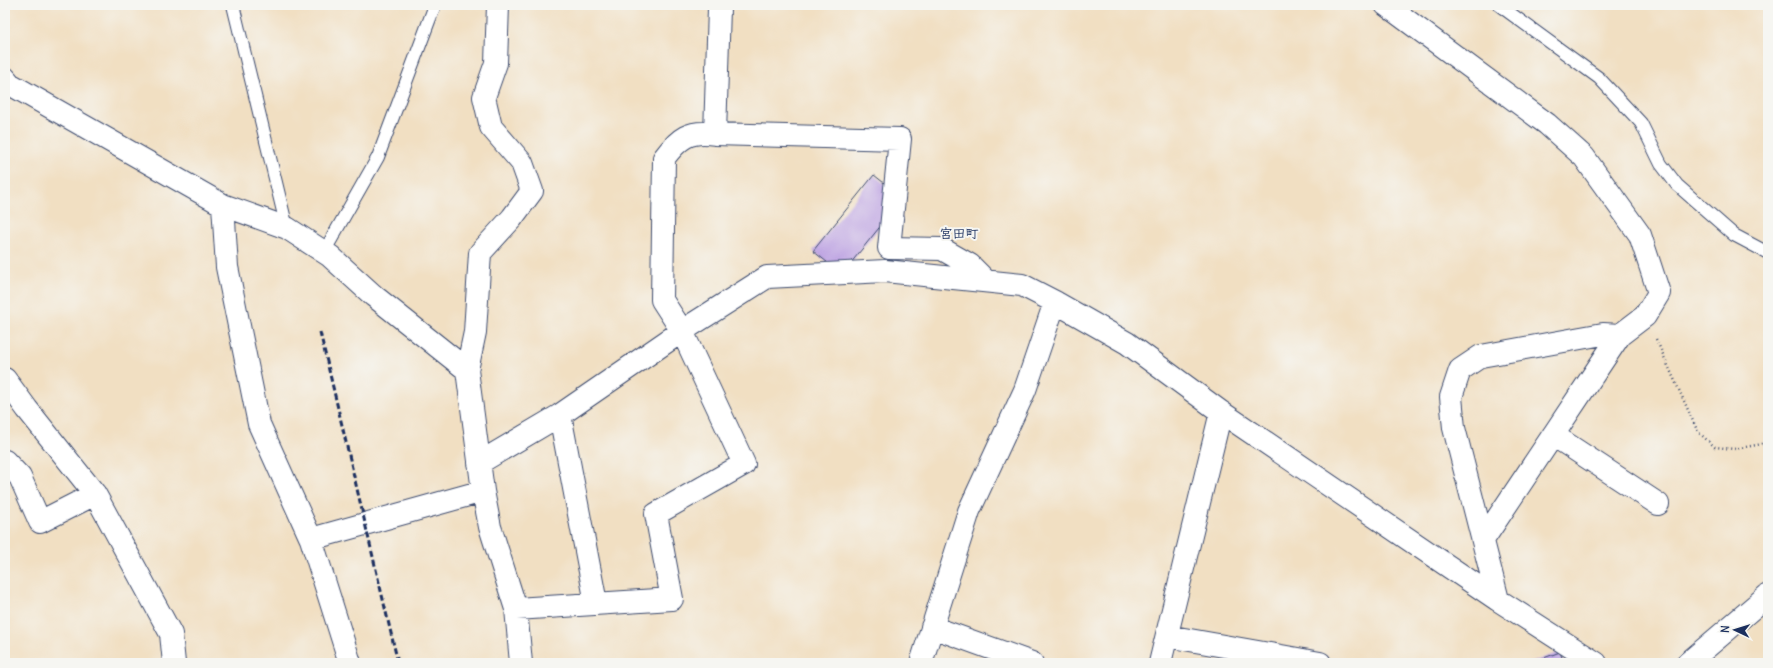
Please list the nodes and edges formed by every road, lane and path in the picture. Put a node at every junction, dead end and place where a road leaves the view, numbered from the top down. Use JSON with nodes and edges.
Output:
{"nodes":[{"id":1,"x":233,"y":5,"type":"edge"},
{"id":2,"x":435,"y":5,"type":"edge"},
{"id":3,"x":498,"y":5,"type":"edge"},
{"id":4,"x":1386,"y":5,"type":"edge"},
{"id":5,"x":1499,"y":5,"type":"edge"},
{"id":6,"x":724,"y":6,"type":"edge"},
{"id":7,"x":5,"y":78,"type":"edge"},
{"id":8,"x":715,"y":134,"type":"junction"},
{"id":9,"x":223,"y":205,"type":"junction"},
{"id":10,"x":287,"y":228,"type":"junction"},
{"id":11,"x":324,"y":252,"type":"junction"},
{"id":12,"x":1768,"y":253,"type":"edge"},
{"id":13,"x":984,"y":280,"type":"junction"},
{"id":14,"x":1055,"y":302,"type":"junction"},
{"id":15,"x":1645,"y":316,"type":"junction"},
{"id":16,"x":682,"y":331,"type":"junction"},
{"id":17,"x":1620,"y":335,"type":"junction"},
{"id":18,"x":467,"y":370,"type":"junction"},
{"id":19,"x":5,"y":379,"type":"edge"},
{"id":20,"x":1221,"y":412,"type":"junction"},
{"id":21,"x":560,"y":415,"type":"junction"},
{"id":22,"x":1553,"y":435,"type":"junction"},
{"id":23,"x":1768,"y":443,"type":"edge"},
{"id":24,"x":5,"y":461,"type":"edge"},
{"id":25,"x":479,"y":463,"type":"junction"},
{"id":26,"x":483,"y":491,"type":"junction"},
{"id":27,"x":96,"y":494,"type":"junction"},
{"id":28,"x":1658,"y":504,"type":"dead end"},
{"id":29,"x":311,"y":538,"type":"junction"},
{"id":30,"x":1483,"y":540,"type":"junction"},
{"id":31,"x":1768,"y":595,"type":"edge"},
{"id":32,"x":1498,"y":600,"type":"junction"},
{"id":33,"x":596,"y":603,"type":"junction"},
{"id":34,"x":516,"y":609,"type":"junction"},
{"id":35,"x":932,"y":627,"type":"junction"},
{"id":36,"x":1167,"y":636,"type":"junction"},
{"id":37,"x":174,"y":663,"type":"edge"},
{"id":38,"x":350,"y":663,"type":"edge"},
{"id":39,"x":521,"y":663,"type":"edge"},
{"id":40,"x":921,"y":663,"type":"edge"},
{"id":41,"x":1032,"y":663,"type":"edge"},
{"id":42,"x":1160,"y":663,"type":"edge"},
{"id":43,"x":1320,"y":663,"type":"edge"},
{"id":44,"x":1596,"y":663,"type":"edge"},
{"id":45,"x":1688,"y":663,"type":"edge"}],
"edges":[{"from":1,"to":10,"type":"lane"},
{"from":2,"to":11,"type":"lane"},
{"from":3,"to":18,"type":"street"},
{"from":4,"to":15,"type":"street"},
{"from":5,"to":12,"type":"lane"},
{"from":6,"to":8,"type":"street"},
{"from":7,"to":9,"type":"street"},
{"from":8,"to":13,"type":"street"},
{"from":8,"to":16,"type":"street"},
{"from":9,"to":10,"type":"street"},
{"from":9,"to":29,"type":"street"},
{"from":10,"to":11,"type":"street"},
{"from":11,"to":18,"type":"street"},
{"from":13,"to":14,"type":"street"},
{"from":13,"to":16,"type":"street"},
{"from":14,"to":20,"type":"street"},
{"from":14,"to":35,"type":"street"},
{"from":15,"to":17,"type":"street"},
{"from":15,"to":23,"type":"path"},
{"from":16,"to":21,"type":"street"},
{"from":16,"to":33,"type":"street"},
{"from":17,"to":22,"type":"street"},
{"from":17,"to":30,"type":"street"},
{"from":18,"to":25,"type":"street"},
{"from":19,"to":27,"type":"street"},
{"from":20,"to":32,"type":"street"},
{"from":20,"to":36,"type":"street"},
{"from":21,"to":25,"type":"street"},
{"from":21,"to":33,"type":"street"},
{"from":22,"to":28,"type":"street"},
{"from":22,"to":30,"type":"street"},
{"from":24,"to":27,"type":"street"},
{"from":25,"to":26,"type":"street"},
{"from":26,"to":29,"type":"street"},
{"from":26,"to":34,"type":"street"},
{"from":27,"to":37,"type":"street"},
{"from":29,"to":38,"type":"street"},
{"from":30,"to":32,"type":"street"},
{"from":31,"to":45,"type":"street"},
{"from":32,"to":44,"type":"street"},
{"from":33,"to":34,"type":"street"},
{"from":34,"to":39,"type":"street"},
{"from":35,"to":40,"type":"street"},
{"from":35,"to":41,"type":"street"},
{"from":36,"to":42,"type":"street"},
{"from":36,"to":43,"type":"street"}]}
